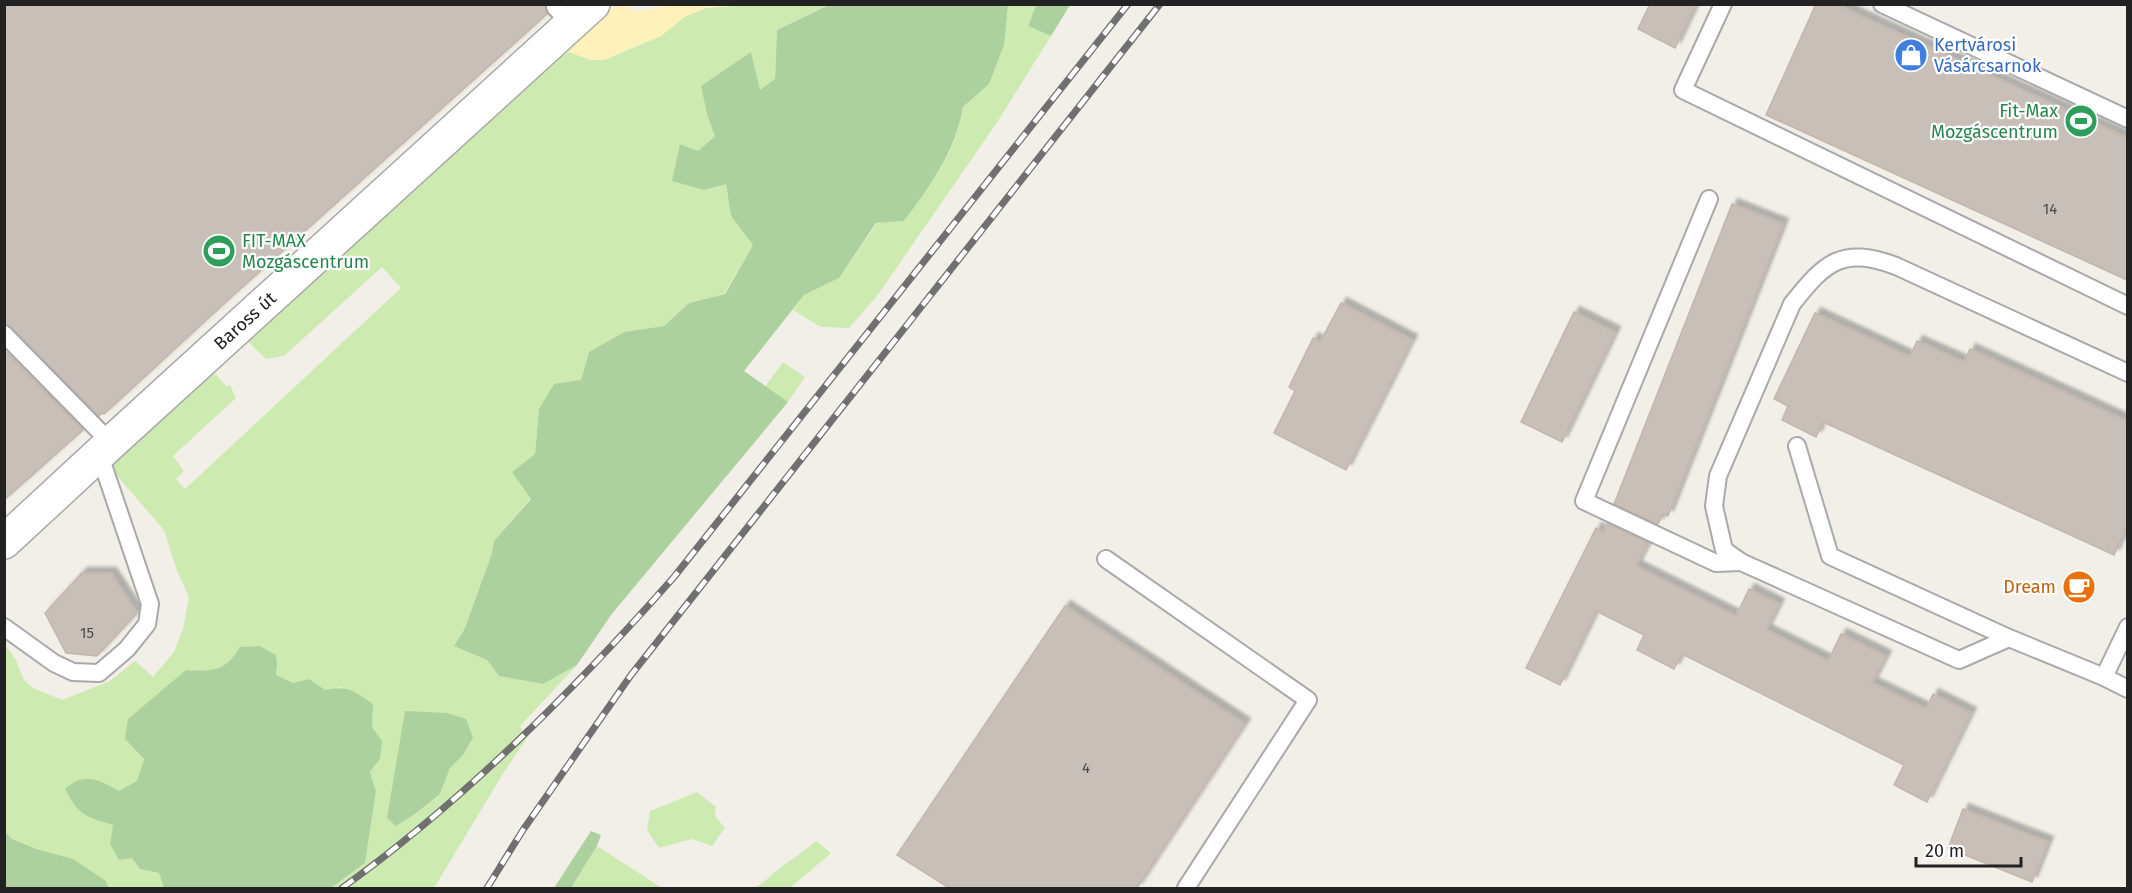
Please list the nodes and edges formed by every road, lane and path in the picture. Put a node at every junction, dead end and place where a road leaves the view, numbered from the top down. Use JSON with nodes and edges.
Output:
{"nodes":[{"id":1,"x":1723,"y":4,"type":"edge"},
{"id":2,"x":1882,"y":4,"type":"edge"},
{"id":3,"x":573,"y":12,"type":"edge"},
{"id":4,"x":2127,"y":119,"type":"edge"},
{"id":5,"x":1709,"y":199,"type":"dead end"},
{"id":6,"x":2127,"y":306,"type":"edge"},
{"id":7,"x":4,"y":334,"type":"edge"},
{"id":8,"x":2127,"y":373,"type":"edge"},
{"id":9,"x":1797,"y":446,"type":"dead end"},
{"id":10,"x":105,"y":448,"type":"junction"},
{"id":11,"x":4,"y":542,"type":"edge"},
{"id":12,"x":1106,"y":559,"type":"dead end"},
{"id":13,"x":1741,"y":562,"type":"junction"},
{"id":14,"x":4,"y":627,"type":"edge"},
{"id":15,"x":2127,"y":627,"type":"edge"},
{"id":16,"x":2009,"y":638,"type":"junction"},
{"id":17,"x":2104,"y":677,"type":"junction"},
{"id":18,"x":2127,"y":689,"type":"edge"},
{"id":19,"x":1185,"y":888,"type":"edge"}],
"edges":[{"from":1,"to":6,"type":"lane"},
{"from":2,"to":4,"type":"lane"},
{"from":3,"to":10,"type":"street","name":"Baross út"},
{"from":5,"to":13,"type":"lane"},
{"from":7,"to":10,"type":"lane"},
{"from":8,"to":13,"type":"lane"},
{"from":9,"to":16,"type":"lane"},
{"from":10,"to":11,"type":"street","name":"Baross út"},
{"from":10,"to":14,"type":"lane"},
{"from":12,"to":19,"type":"lane"},
{"from":13,"to":16,"type":"lane"},
{"from":15,"to":17,"type":"lane"},
{"from":16,"to":17,"type":"lane"},
{"from":17,"to":18,"type":"lane"}]}
